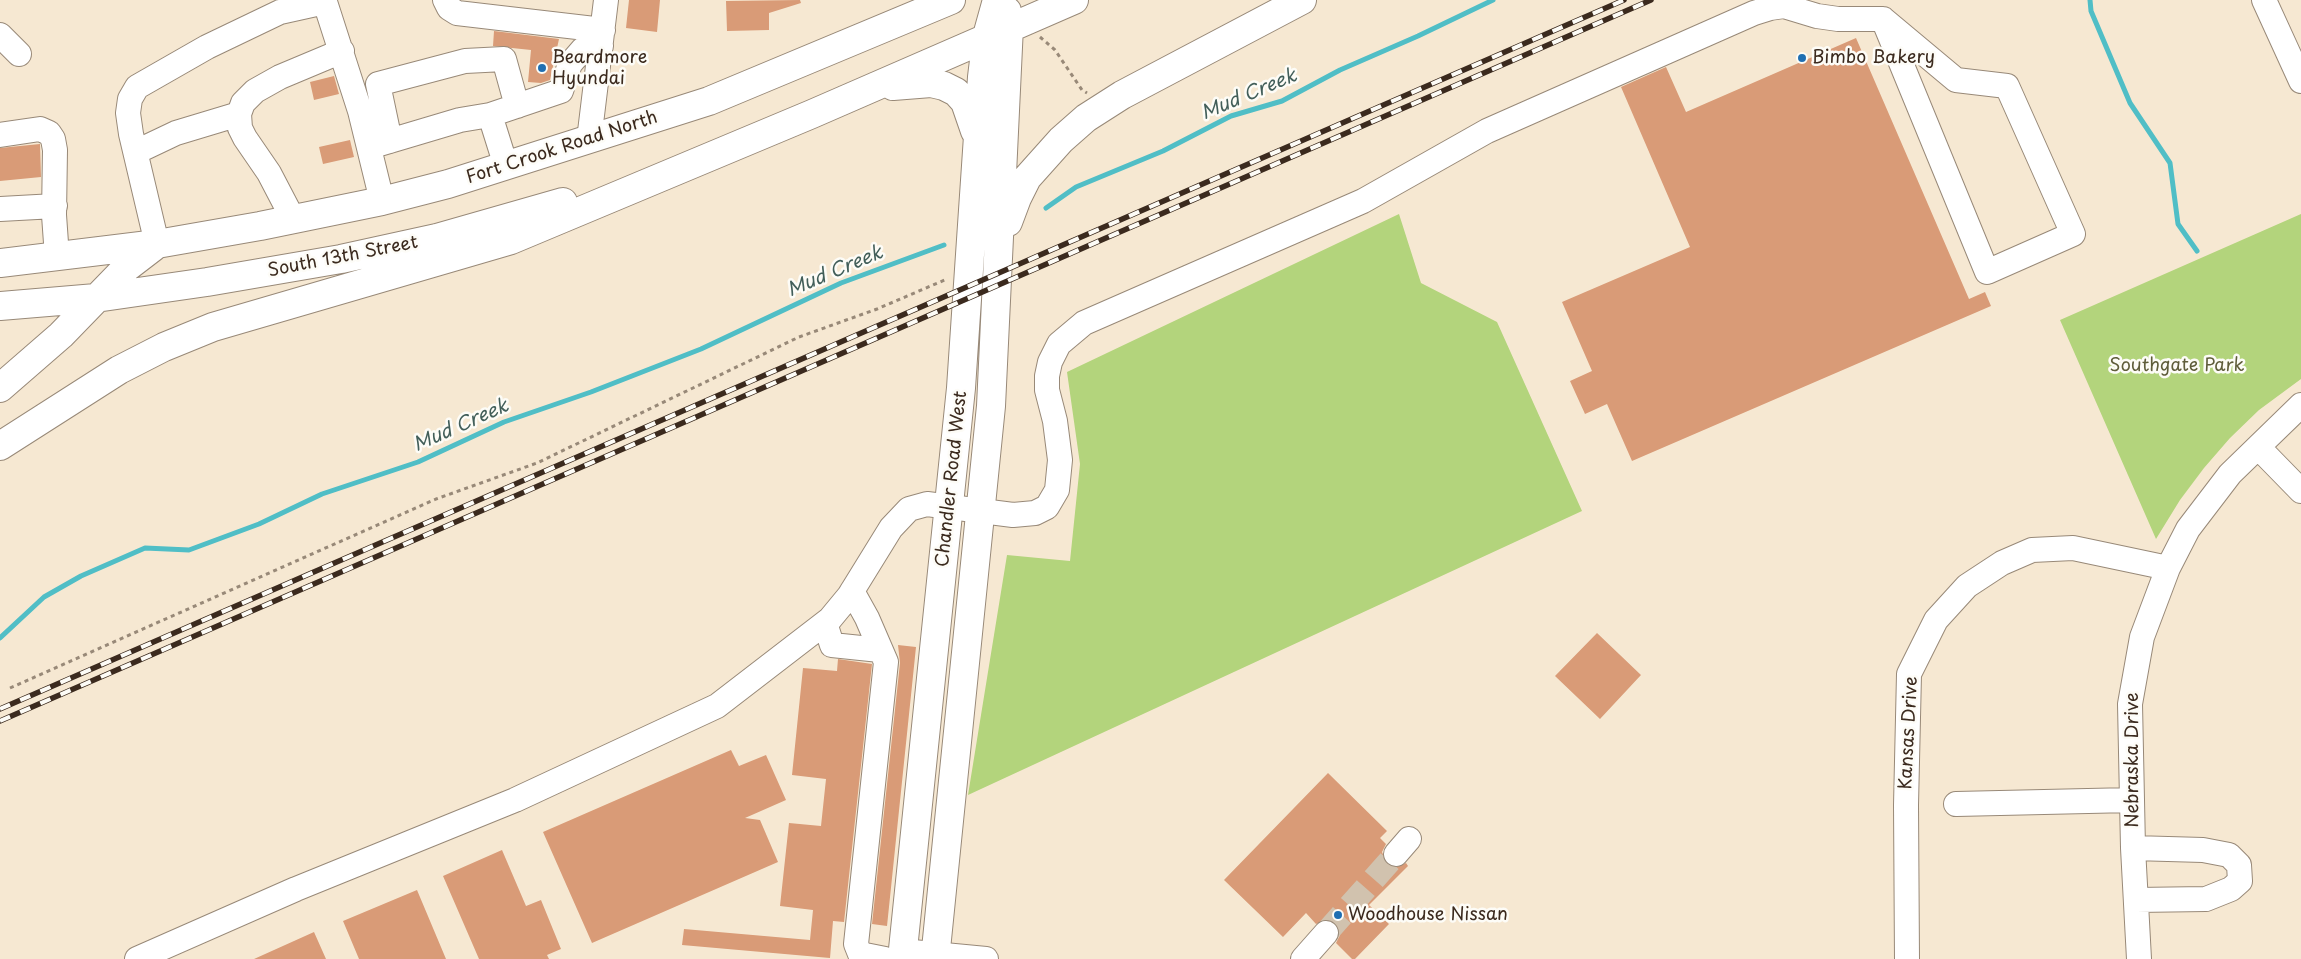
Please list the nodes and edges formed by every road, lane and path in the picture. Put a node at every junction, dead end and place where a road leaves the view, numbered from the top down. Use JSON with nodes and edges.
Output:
{"nodes":[{"id":1,"x":445,"y":0,"type":"edge"},
{"id":2,"x":606,"y":0,"type":"edge"},
{"id":3,"x":951,"y":0,"type":"edge"},
{"id":4,"x":996,"y":0,"type":"edge"},
{"id":5,"x":1074,"y":0,"type":"edge"},
{"id":6,"x":1302,"y":0,"type":"edge"},
{"id":7,"x":2264,"y":0,"type":"edge"},
{"id":8,"x":922,"y":6,"type":"edge"},
{"id":9,"x":1883,"y":19,"type":"junction"},
{"id":10,"x":1007,"y":21,"type":"edge"},
{"id":11,"x":0,"y":35,"type":"edge"},
{"id":12,"x":602,"y":38,"type":"junction"},
{"id":13,"x":342,"y":51,"type":"junction"},
{"id":14,"x":19,"y":54,"type":"dead end"},
{"id":15,"x":2301,"y":81,"type":"edge"},
{"id":16,"x":860,"y":93,"type":"junction"},
{"id":17,"x":517,"y":106,"type":"junction"},
{"id":18,"x":1105,"y":106,"type":"junction"},
{"id":19,"x":239,"y":114,"type":"junction"},
{"id":20,"x":490,"y":115,"type":"junction"},
{"id":21,"x":0,"y":135,"type":"edge"},
{"id":22,"x":589,"y":140,"type":"junction"},
{"id":23,"x":977,"y":141,"type":"junction"},
{"id":24,"x":379,"y":144,"type":"junction"},
{"id":25,"x":136,"y":152,"type":"junction"},
{"id":26,"x":506,"y":166,"type":"junction"},
{"id":27,"x":678,"y":169,"type":"junction"},
{"id":28,"x":382,"y":202,"type":"junction"},
{"id":29,"x":55,"y":206,"type":"junction"},
{"id":30,"x":0,"y":209,"type":"edge"},
{"id":31,"x":293,"y":219,"type":"junction"},
{"id":32,"x":157,"y":244,"type":"junction"},
{"id":33,"x":57,"y":257,"type":"junction"},
{"id":34,"x":0,"y":263,"type":"edge"},
{"id":35,"x":999,"y":273,"type":"junction"},
{"id":36,"x":969,"y":274,"type":"junction"},
{"id":37,"x":96,"y":298,"type":"junction"},
{"id":38,"x":0,"y":306,"type":"edge"},
{"id":39,"x":0,"y":388,"type":"edge"},
{"id":40,"x":2301,"y":405,"type":"edge"},
{"id":41,"x":0,"y":446,"type":"edge"},
{"id":42,"x":2258,"y":447,"type":"junction"},
{"id":43,"x":2301,"y":490,"type":"edge"},
{"id":44,"x":950,"y":508,"type":"junction"},
{"id":45,"x":981,"y":512,"type":"junction"},
{"id":46,"x":2168,"y":568,"type":"junction"},
{"id":47,"x":852,"y":591,"type":"junction"},
{"id":48,"x":825,"y":623,"type":"junction"},
{"id":49,"x":880,"y":650,"type":"junction"},
{"id":50,"x":10,"y":688,"type":"dead end"},
{"id":51,"x":2132,"y":800,"type":"junction"},
{"id":52,"x":1956,"y":804,"type":"dead end"},
{"id":53,"x":2133,"y":848,"type":"junction"},
{"id":54,"x":2136,"y":900,"type":"junction"},
{"id":55,"x":1326,"y":933,"type":"tunnel mouth"},
{"id":56,"x":896,"y":956,"type":"edge"},
{"id":57,"x":935,"y":957,"type":"edge"},
{"id":58,"x":137,"y":959,"type":"edge"},
{"id":59,"x":986,"y":959,"type":"edge"},
{"id":60,"x":1303,"y":959,"type":"edge"},
{"id":61,"x":1907,"y":959,"type":"edge"},
{"id":62,"x":2139,"y":959,"type":"edge"}],
"edges":[{"from":1,"to":12,"type":"street"},
{"from":2,"to":12,"type":"street"},
{"from":3,"to":8,"type":"main road","name":"Fort Crook Road North"},
{"from":4,"to":10,"type":"main road","name":"Chandler Road West"},
{"from":5,"to":10,"type":"main road"},
{"from":6,"to":18,"type":"main road"},
{"from":7,"to":15,"type":"street"},
{"from":8,"to":22,"type":"main road","name":"Fort Crook Road North"},
{"from":9,"to":9,"type":"street"},
{"from":9,"to":45,"type":"street"},
{"from":10,"to":16,"type":"main road"},
{"from":10,"to":18,"type":"path"},
{"from":10,"to":23,"type":"main road","name":"Chandler Road West"},
{"from":10,"to":35,"type":"main road","name":"Chandler Road West"},
{"from":11,"to":14,"type":"street"},
{"from":12,"to":17,"type":"street"},
{"from":12,"to":22,"type":"street"},
{"from":13,"to":19,"type":"street"},
{"from":13,"to":24,"type":"street"},
{"from":13,"to":25,"type":"street"},
{"from":16,"to":23,"type":"main road"},
{"from":16,"to":27,"type":"main road"},
{"from":17,"to":20,"type":"street"},
{"from":17,"to":24,"type":"street"},
{"from":18,"to":35,"type":"main road"},
{"from":19,"to":25,"type":"street"},
{"from":19,"to":31,"type":"street"},
{"from":20,"to":24,"type":"street"},
{"from":20,"to":26,"type":"street"},
{"from":21,"to":29,"type":"street"},
{"from":22,"to":26,"type":"main road","name":"Fort Crook Road North"},
{"from":23,"to":36,"type":"main road","name":"Chandler Road West"},
{"from":24,"to":28,"type":"street"},
{"from":25,"to":32,"type":"street"},
{"from":26,"to":28,"type":"main road","name":"Fort Crook Road North"},
{"from":27,"to":37,"type":"main road","name":"South 13th Street"},
{"from":27,"to":41,"type":"main road"},
{"from":28,"to":31,"type":"main road","name":"Fort Crook Road North"},
{"from":29,"to":30,"type":"street"},
{"from":29,"to":33,"type":"street"},
{"from":31,"to":32,"type":"main road","name":"Fort Crook Road North"},
{"from":32,"to":33,"type":"main road"},
{"from":32,"to":37,"type":"main road"},
{"from":33,"to":34,"type":"main road"},
{"from":35,"to":45,"type":"main road","name":"Chandler Road West"},
{"from":36,"to":44,"type":"main road","name":"Chandler Road West"},
{"from":36,"to":50,"type":"path"},
{"from":37,"to":38,"type":"main road","name":"South 13th Street"},
{"from":37,"to":39,"type":"main road"},
{"from":40,"to":42,"type":"street","name":"Nebraska Drive"},
{"from":42,"to":43,"type":"street"},
{"from":42,"to":46,"type":"street","name":"Nebraska Drive"},
{"from":44,"to":45,"type":"street"},
{"from":44,"to":47,"type":"street"},
{"from":44,"to":56,"type":"main road","name":"Chandler Road West"},
{"from":45,"to":57,"type":"main road","name":"Chandler Road West"},
{"from":46,"to":51,"type":"street","name":"Nebraska Drive"},
{"from":46,"to":61,"type":"street","name":"Kansas Drive"},
{"from":47,"to":48,"type":"street"},
{"from":47,"to":49,"type":"street"},
{"from":48,"to":49,"type":"street"},
{"from":48,"to":58,"type":"street"},
{"from":49,"to":56,"type":"street"},
{"from":51,"to":52,"type":"street"},
{"from":51,"to":53,"type":"street","name":"Nebraska Drive"},
{"from":53,"to":54,"type":"street","name":"Nebraska Drive"},
{"from":53,"to":54,"type":"street"},
{"from":54,"to":62,"type":"street","name":"Nebraska Drive"},
{"from":55,"to":60,"type":"street"},
{"from":56,"to":57,"type":"street"},
{"from":57,"to":59,"type":"street"}]}
